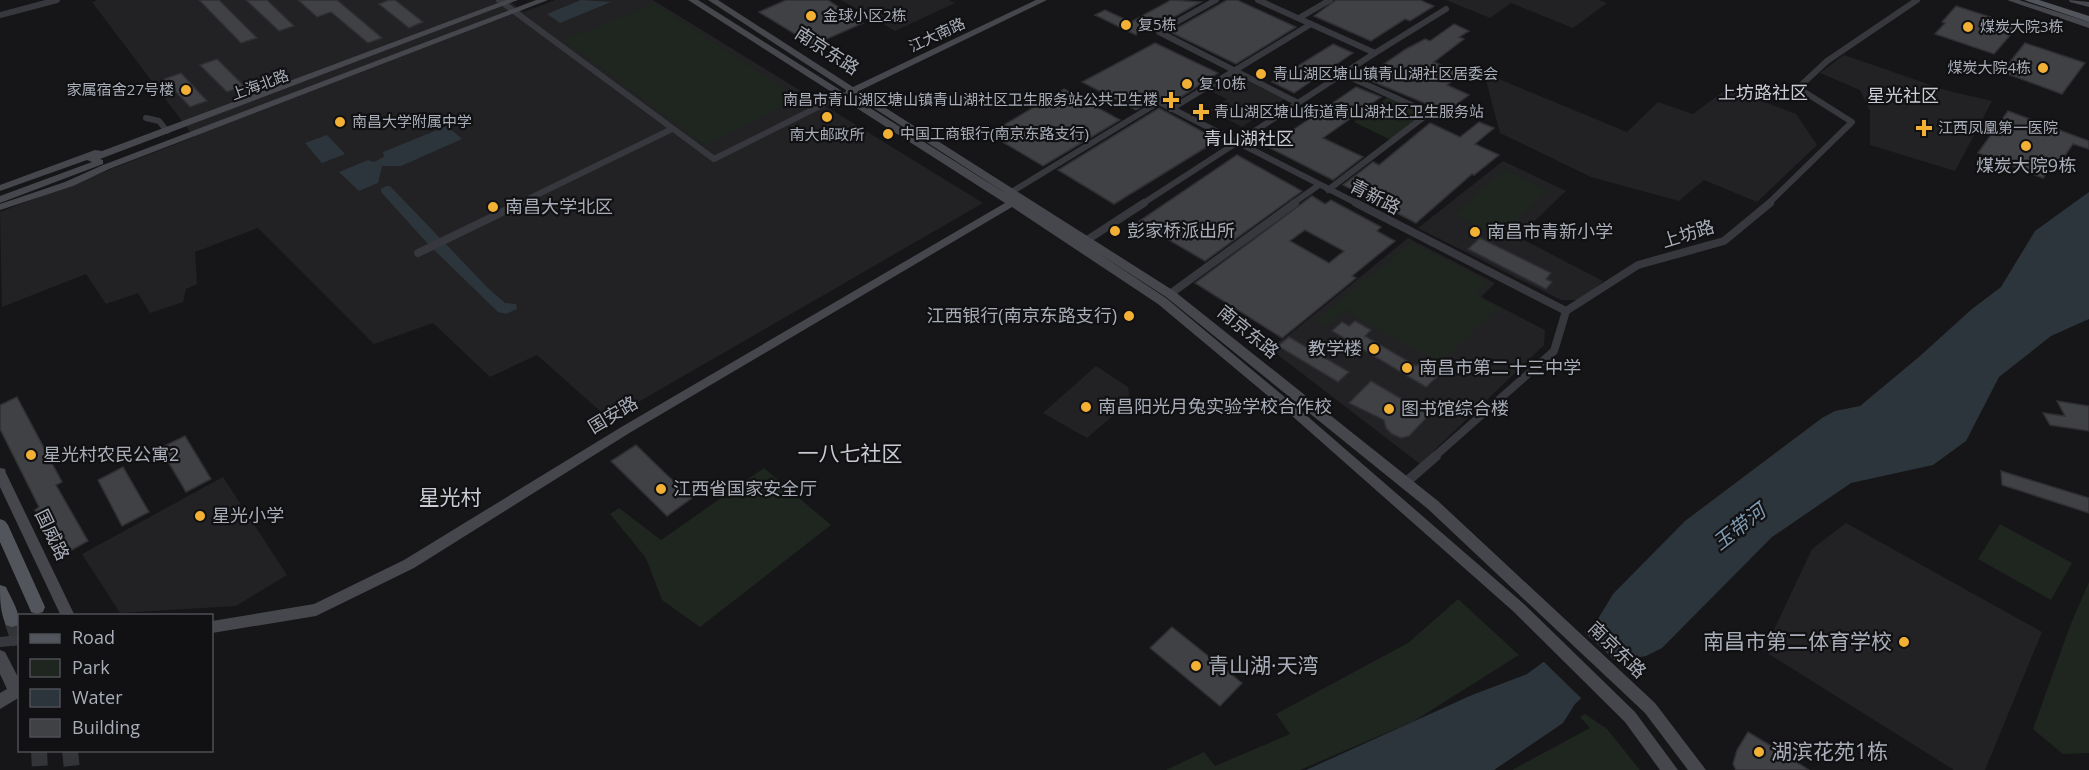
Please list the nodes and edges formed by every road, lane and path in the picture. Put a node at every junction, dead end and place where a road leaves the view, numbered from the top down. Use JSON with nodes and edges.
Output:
{"nodes":[{"id":1,"x":57,"y":0,"type":"edge"},
{"id":2,"x":530,"y":0,"type":"edge"},
{"id":3,"x":544,"y":0,"type":"edge"},
{"id":4,"x":693,"y":0,"type":"edge"},
{"id":5,"x":712,"y":0,"type":"edge"},
{"id":6,"x":1043,"y":0,"type":"edge"},
{"id":7,"x":1216,"y":0,"type":"edge"},
{"id":8,"x":1258,"y":0,"type":"edge"},
{"id":9,"x":1330,"y":0,"type":"edge"},
{"id":10,"x":1917,"y":0,"type":"edge"},
{"id":11,"x":2011,"y":0,"type":"edge"},
{"id":12,"x":2029,"y":0,"type":"edge"},
{"id":13,"x":2073,"y":0,"type":"edge"},
{"id":14,"x":2054,"y":1,"type":"edge"},
{"id":15,"x":507,"y":3,"type":"edge"},
{"id":16,"x":2089,"y":5,"type":"edge"},
{"id":17,"x":1446,"y":9,"type":"dead end"},
{"id":18,"x":2089,"y":12,"type":"edge"},
{"id":19,"x":0,"y":15,"type":"edge"},
{"id":20,"x":1299,"y":18,"type":"junction"},
{"id":21,"x":2089,"y":19,"type":"edge"},
{"id":22,"x":1311,"y":24,"type":"junction"},
{"id":23,"x":2089,"y":25,"type":"edge"},
{"id":24,"x":1375,"y":53,"type":"junction"},
{"id":25,"x":1234,"y":71,"type":"junction"},
{"id":26,"x":1343,"y":74,"type":"junction"},
{"id":27,"x":848,"y":92,"type":"junction"},
{"id":28,"x":1298,"y":103,"type":"junction"},
{"id":29,"x":1171,"y":109,"type":"junction"},
{"id":30,"x":146,"y":118,"type":"dead end"},
{"id":31,"x":165,"y":129,"type":"junction"},
{"id":32,"x":672,"y":129,"type":"junction"},
{"id":33,"x":1237,"y":143,"type":"junction"},
{"id":34,"x":1318,"y":185,"type":"junction"},
{"id":35,"x":0,"y":188,"type":"edge"},
{"id":36,"x":1328,"y":190,"type":"junction"},
{"id":37,"x":0,"y":194,"type":"edge"},
{"id":38,"x":1011,"y":197,"type":"junction"},
{"id":39,"x":0,"y":200,"type":"edge"},
{"id":40,"x":0,"y":207,"type":"edge"},
{"id":41,"x":1087,"y":240,"type":"junction"},
{"id":42,"x":418,"y":253,"type":"dead end"},
{"id":43,"x":1170,"y":294,"type":"junction"},
{"id":44,"x":1566,"y":311,"type":"junction"},
{"id":45,"x":0,"y":473,"type":"edge"},
{"id":46,"x":1405,"y":483,"type":"junction"},
{"id":47,"x":0,"y":525,"type":"edge"},
{"id":48,"x":0,"y":592,"type":"edge"},
{"id":49,"x":37,"y":607,"type":"dead end"},
{"id":50,"x":63,"y":612,"type":"edge"},
{"id":51,"x":12,"y":620,"type":"tunnel mouth"},
{"id":52,"x":213,"y":627,"type":"edge"},
{"id":53,"x":18,"y":640,"type":"edge"},
{"id":54,"x":0,"y":642,"type":"edge"},
{"id":55,"x":0,"y":657,"type":"edge"},
{"id":56,"x":17,"y":689,"type":"edge"},
{"id":57,"x":0,"y":702,"type":"edge"},
{"id":58,"x":1670,"y":770,"type":"edge"},
{"id":59,"x":1698,"y":770,"type":"edge"}],
"edges":[{"from":1,"to":19,"type":"street"},
{"from":2,"to":15,"type":"main road","name":"上海北路"},
{"from":3,"to":15,"type":"main road"},
{"from":4,"to":27,"type":"main road","name":"南京东路"},
{"from":5,"to":27,"type":"main road","name":"南京东路"},
{"from":6,"to":27,"type":"main road","name":"江大南路"},
{"from":7,"to":25,"type":"street"},
{"from":8,"to":20,"type":"street"},
{"from":9,"to":20,"type":"street"},
{"from":10,"to":44,"type":"street","name":"上坊路"},
{"from":11,"to":23,"type":"main road"},
{"from":12,"to":21,"type":"main road"},
{"from":13,"to":16,"type":"main road"},
{"from":14,"to":18,"type":"main road"},
{"from":15,"to":31,"type":"main road","name":"上海北路"},
{"from":15,"to":32,"type":"street"},
{"from":15,"to":39,"type":"main road","name":"上海北路"},
{"from":15,"to":40,"type":"main road"},
{"from":17,"to":24,"type":"street"},
{"from":20,"to":22,"type":"street"},
{"from":22,"to":24,"type":"street"},
{"from":22,"to":25,"type":"street"},
{"from":24,"to":26,"type":"street"},
{"from":25,"to":28,"type":"street"},
{"from":25,"to":29,"type":"street"},
{"from":26,"to":28,"type":"street"},
{"from":26,"to":36,"type":"street"},
{"from":27,"to":32,"type":"street"},
{"from":27,"to":38,"type":"main road","name":"南京东路"},
{"from":28,"to":33,"type":"street"},
{"from":29,"to":33,"type":"street","name":"青新路"},
{"from":29,"to":38,"type":"street"},
{"from":30,"to":31,"type":"street"},
{"from":31,"to":35,"type":"main road"},
{"from":31,"to":37,"type":"main road","name":"上海北路"},
{"from":32,"to":42,"type":"street"},
{"from":33,"to":34,"type":"street","name":"青新路"},
{"from":33,"to":41,"type":"street"},
{"from":34,"to":36,"type":"street","name":"青新路"},
{"from":34,"to":43,"type":"street"},
{"from":36,"to":44,"type":"street","name":"青新路"},
{"from":38,"to":41,"type":"main road","name":"南京东路"},
{"from":38,"to":52,"type":"main road","name":"国安路"},
{"from":38,"to":58,"type":"main road","name":"南京东路"},
{"from":41,"to":43,"type":"main road","name":"南京东路"},
{"from":43,"to":46,"type":"main road","name":"南京东路"},
{"from":44,"to":46,"type":"street"},
{"from":45,"to":50,"type":"main road","name":"国威路"},
{"from":46,"to":59,"type":"main road","name":"南京东路"},
{"from":47,"to":49,"type":"main road"},
{"from":48,"to":51,"type":"main road"},
{"from":53,"to":54,"type":"street"},
{"from":55,"to":56,"type":"main road"},
{"from":56,"to":57,"type":"main road"}]}
